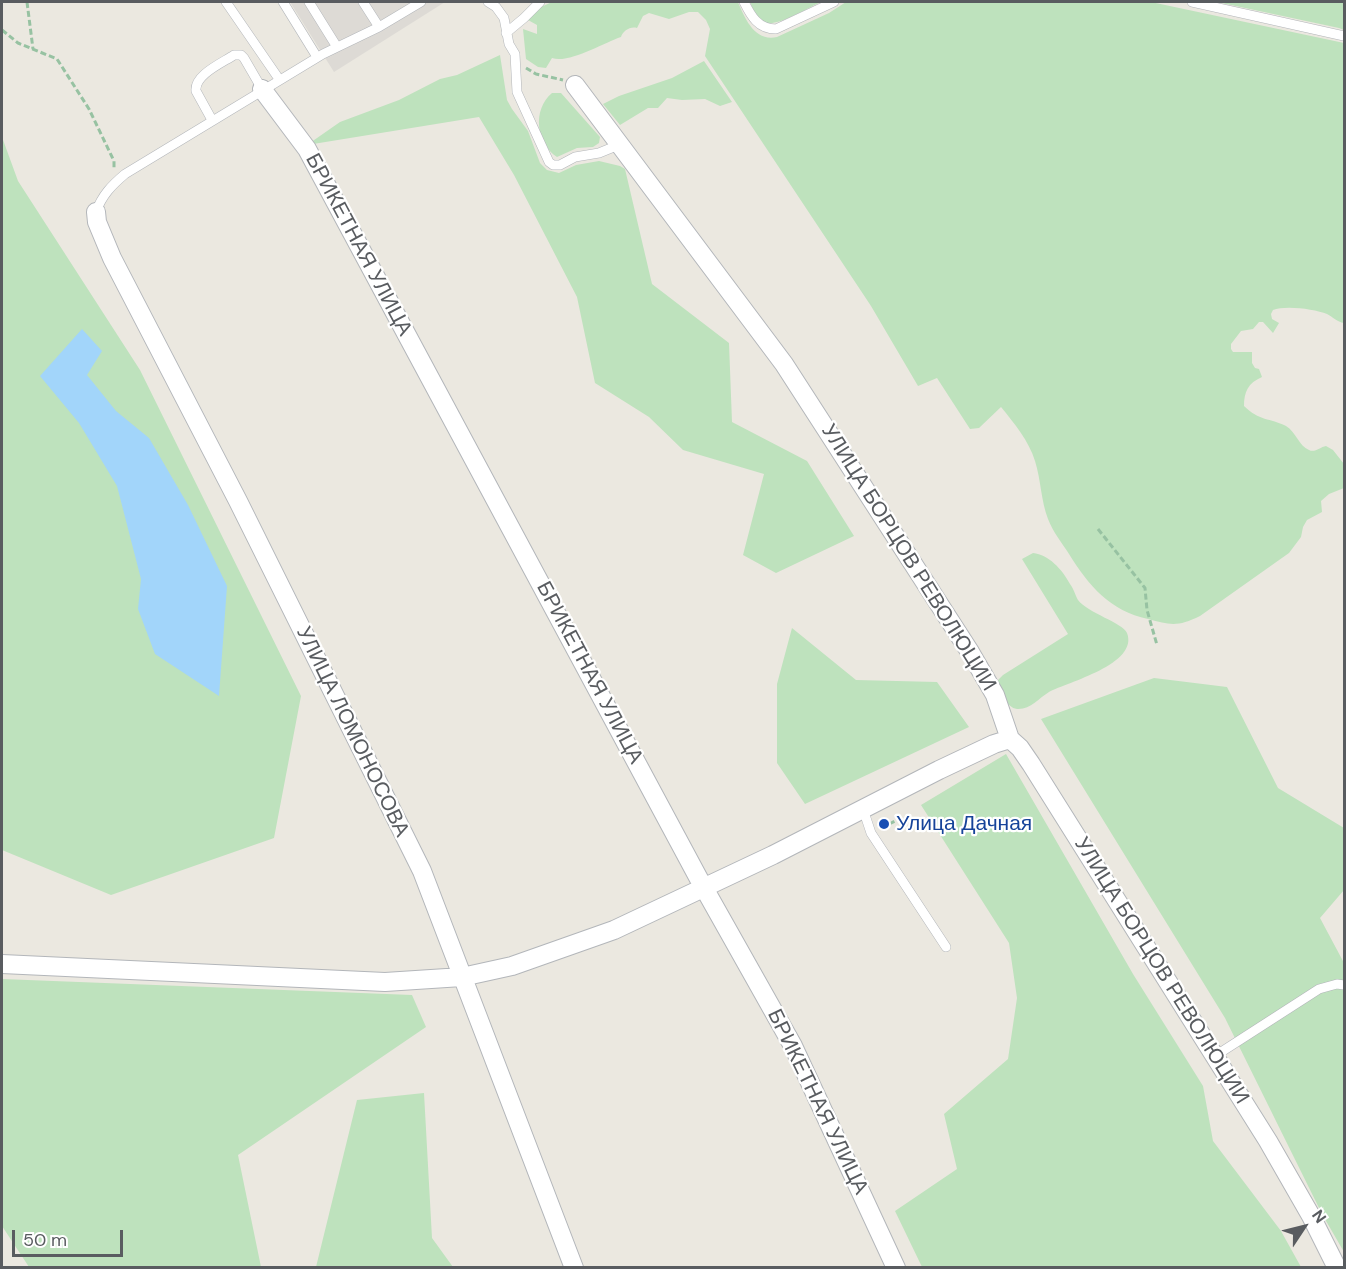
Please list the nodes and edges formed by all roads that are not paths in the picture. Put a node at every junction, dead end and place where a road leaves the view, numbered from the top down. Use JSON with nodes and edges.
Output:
{"nodes":[{"id":1,"x":226,"y":2,"type":"edge"},
{"id":2,"x":283,"y":2,"type":"edge"},
{"id":3,"x":309,"y":2,"type":"edge"},
{"id":4,"x":363,"y":2,"type":"edge"},
{"id":5,"x":421,"y":2,"type":"edge"},
{"id":6,"x":488,"y":2,"type":"edge"},
{"id":7,"x":540,"y":2,"type":"edge"},
{"id":8,"x":744,"y":2,"type":"edge"},
{"id":9,"x":834,"y":2,"type":"edge"},
{"id":10,"x":1192,"y":2,"type":"edge"},
{"id":11,"x":379,"y":27,"type":"junction"},
{"id":12,"x":506,"y":33,"type":"junction"},
{"id":13,"x":1344,"y":36,"type":"edge"},
{"id":14,"x":338,"y":47,"type":"junction"},
{"id":15,"x":317,"y":57,"type":"junction"},
{"id":16,"x":279,"y":79,"type":"junction"},
{"id":17,"x":575,"y":85,"type":"road end"},
{"id":18,"x":262,"y":89,"type":"junction"},
{"id":19,"x":212,"y":120,"type":"junction"},
{"id":20,"x":621,"y":144,"type":"junction"},
{"id":21,"x":96,"y":212,"type":"joint"},
{"id":22,"x":1010,"y":739,"type":"junction"},
{"id":23,"x":863,"y":809,"type":"junction"},
{"id":24,"x":705,"y":887,"type":"junction"},
{"id":25,"x":946,"y":946,"type":"dead end"},
{"id":26,"x":2,"y":964,"type":"edge"},
{"id":27,"x":462,"y":977,"type":"junction"},
{"id":28,"x":1344,"y":985,"type":"edge"},
{"id":29,"x":1215,"y":1056,"type":"junction"},
{"id":30,"x":574,"y":1268,"type":"edge"},
{"id":31,"x":896,"y":1268,"type":"edge"},
{"id":32,"x":1337,"y":1268,"type":"edge"}],
"edges":[{"from":1,"to":16,"type":"lane"},
{"from":2,"to":15,"type":"lane"},
{"from":3,"to":14,"type":"lane"},
{"from":4,"to":11,"type":"lane"},
{"from":5,"to":11,"type":"lane"},
{"from":6,"to":12,"type":"lane"},
{"from":7,"to":12,"type":"lane"},
{"from":8,"to":9,"type":"lane"},
{"from":10,"to":13,"type":"lane"},
{"from":11,"to":14,"type":"lane"},
{"from":12,"to":20,"type":"lane"},
{"from":14,"to":15,"type":"lane"},
{"from":15,"to":16,"type":"lane"},
{"from":16,"to":18,"type":"lane"},
{"from":17,"to":20,"type":"street","name":"УЛИЦА БОРЦОВ РЕВОЛЮЦИИ"},
{"from":18,"to":19,"type":"lane"},
{"from":18,"to":19,"type":"lane"},
{"from":18,"to":24,"type":"street","name":"БРИКЕТНАЯ УЛИЦА"},
{"from":19,"to":21,"type":"lane"},
{"from":20,"to":22,"type":"street","name":"УЛИЦА БОРЦОВ РЕВОЛЮЦИИ"},
{"from":21,"to":27,"type":"street","name":"УЛИЦА ЛОМОНОСОВА"},
{"from":22,"to":23,"type":"street"},
{"from":22,"to":29,"type":"street","name":"УЛИЦА БОРЦОВ РЕВОЛЮЦИИ"},
{"from":23,"to":24,"type":"street"},
{"from":23,"to":25,"type":"lane"},
{"from":24,"to":27,"type":"street"},
{"from":24,"to":31,"type":"street","name":"БРИКЕТНАЯ УЛИЦА"},
{"from":26,"to":27,"type":"street"},
{"from":27,"to":30,"type":"street","name":"УЛИЦА ЛОМОНОСОВА"},
{"from":28,"to":29,"type":"lane"},
{"from":29,"to":32,"type":"street","name":"УЛИЦА БОРЦОВ РЕВОЛЮЦИИ"}]}
